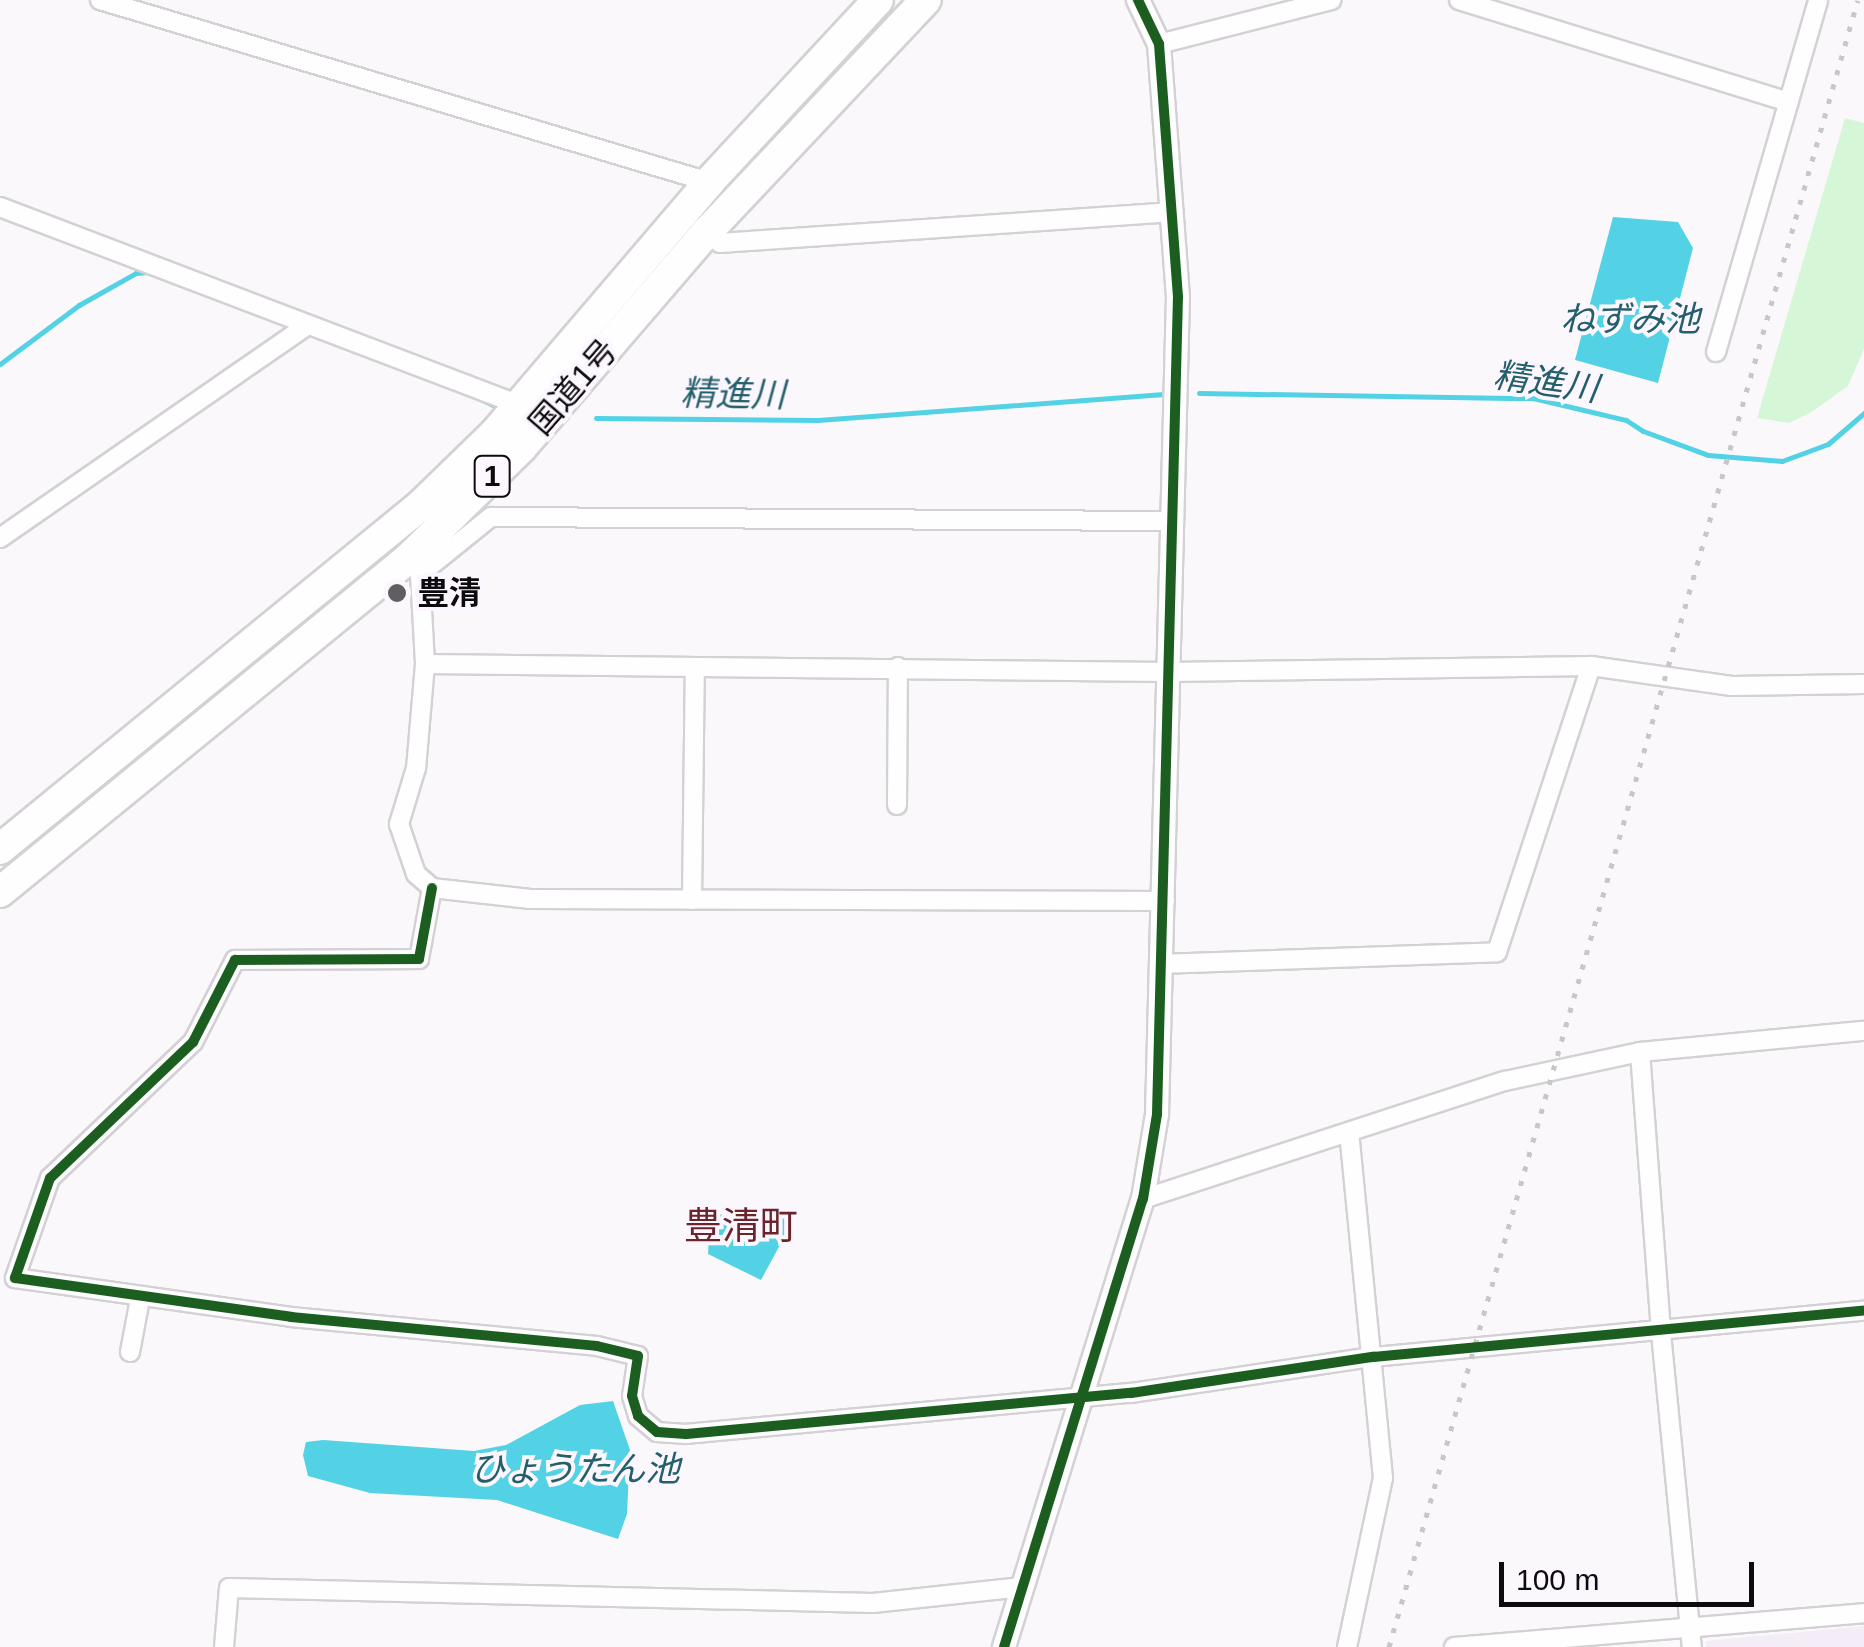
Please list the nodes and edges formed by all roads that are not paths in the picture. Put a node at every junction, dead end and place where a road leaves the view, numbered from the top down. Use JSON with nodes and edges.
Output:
{"nodes":[{"id":1,"x":100,"y":0,"type":"edge"},
{"id":2,"x":878,"y":0,"type":"edge"},
{"id":3,"x":926,"y":0,"type":"edge"},
{"id":4,"x":1138,"y":0,"type":"edge"},
{"id":5,"x":1331,"y":0,"type":"edge"},
{"id":6,"x":1460,"y":0,"type":"edge"},
{"id":7,"x":1818,"y":0,"type":"edge"},
{"id":8,"x":1160,"y":44,"type":"junction"},
{"id":9,"x":1789,"y":102,"type":"junction"},
{"id":10,"x":709,"y":182,"type":"junction"},
{"id":11,"x":0,"y":207,"type":"edge"},
{"id":12,"x":1170,"y":212,"type":"junction"},
{"id":13,"x":707,"y":232,"type":"junction"},
{"id":14,"x":306,"y":326,"type":"junction"},
{"id":15,"x":1716,"y":352,"type":"dead end"},
{"id":16,"x":517,"y":404,"type":"junction"},
{"id":17,"x":1171,"y":521,"type":"junction"},
{"id":18,"x":0,"y":538,"type":"edge"},
{"id":19,"x":415,"y":566,"type":"junction"},
{"id":20,"x":425,"y":664,"type":"junction"},
{"id":21,"x":1591,"y":666,"type":"junction"},
{"id":22,"x":695,"y":667,"type":"junction"},
{"id":23,"x":898,"y":667,"type":"junction"},
{"id":24,"x":1167,"y":672,"type":"junction"},
{"id":25,"x":1864,"y":684,"type":"edge"},
{"id":26,"x":896,"y":805,"type":"dead end"},
{"id":27,"x":0,"y":850,"type":"edge"},
{"id":28,"x":432,"y":888,"type":"junction"},
{"id":29,"x":0,"y":892,"type":"edge"},
{"id":30,"x":692,"y":900,"type":"junction"},
{"id":31,"x":1165,"y":901,"type":"junction"},
{"id":32,"x":1161,"y":964,"type":"junction"},
{"id":33,"x":1864,"y":1031,"type":"edge"},
{"id":34,"x":1640,"y":1052,"type":"junction"},
{"id":35,"x":1349,"y":1134,"type":"junction"},
{"id":36,"x":1143,"y":1199,"type":"junction"},
{"id":37,"x":140,"y":1299,"type":"junction"},
{"id":38,"x":1864,"y":1311,"type":"edge"},
{"id":39,"x":1661,"y":1333,"type":"junction"},
{"id":40,"x":130,"y":1352,"type":"dead end"},
{"id":41,"x":1374,"y":1357,"type":"junction"},
{"id":42,"x":1081,"y":1396,"type":"junction"},
{"id":43,"x":1022,"y":1587,"type":"junction"},
{"id":44,"x":1864,"y":1613,"type":"edge"},
{"id":45,"x":1690,"y":1628,"type":"junction"},
{"id":46,"x":224,"y":1647,"type":"edge"},
{"id":47,"x":1004,"y":1647,"type":"edge"},
{"id":48,"x":1347,"y":1647,"type":"edge"},
{"id":49,"x":1454,"y":1647,"type":"edge"},
{"id":50,"x":1692,"y":1647,"type":"edge"}],
"edges":[{"from":1,"to":10,"type":"street"},
{"from":2,"to":10,"type":"highway","name":"国道1号","number":"1"},
{"from":3,"to":13,"type":"highway","name":"国道1号","number":"1"},
{"from":4,"to":8,"type":"street"},
{"from":5,"to":8,"type":"street"},
{"from":6,"to":9,"type":"street"},
{"from":7,"to":9,"type":"street"},
{"from":8,"to":12,"type":"street"},
{"from":9,"to":15,"type":"street"},
{"from":10,"to":16,"type":"highway","name":"国道1号","number":"1"},
{"from":11,"to":14,"type":"street"},
{"from":12,"to":13,"type":"street"},
{"from":12,"to":17,"type":"street"},
{"from":13,"to":19,"type":"highway","name":"国道1号","number":"1"},
{"from":14,"to":16,"type":"street"},
{"from":14,"to":18,"type":"street"},
{"from":16,"to":27,"type":"highway","name":"国道1号","number":"1"},
{"from":17,"to":19,"type":"street"},
{"from":17,"to":24,"type":"street"},
{"from":19,"to":20,"type":"street"},
{"from":19,"to":29,"type":"highway","name":"国道1号","number":"1"},
{"from":20,"to":22,"type":"street"},
{"from":20,"to":28,"type":"street"},
{"from":21,"to":24,"type":"street"},
{"from":21,"to":25,"type":"street"},
{"from":21,"to":32,"type":"street"},
{"from":22,"to":23,"type":"street"},
{"from":22,"to":30,"type":"street"},
{"from":23,"to":24,"type":"street"},
{"from":23,"to":26,"type":"street"},
{"from":24,"to":31,"type":"street"},
{"from":28,"to":30,"type":"street"},
{"from":28,"to":37,"type":"street"},
{"from":30,"to":31,"type":"street"},
{"from":31,"to":32,"type":"street"},
{"from":32,"to":36,"type":"street"},
{"from":33,"to":34,"type":"street"},
{"from":34,"to":35,"type":"street"},
{"from":34,"to":39,"type":"street"},
{"from":35,"to":36,"type":"street"},
{"from":35,"to":41,"type":"street"},
{"from":36,"to":42,"type":"street"},
{"from":37,"to":40,"type":"street"},
{"from":37,"to":42,"type":"street"},
{"from":38,"to":39,"type":"street"},
{"from":39,"to":41,"type":"street"},
{"from":39,"to":45,"type":"street"},
{"from":41,"to":42,"type":"street"},
{"from":41,"to":48,"type":"street"},
{"from":42,"to":43,"type":"street"},
{"from":43,"to":46,"type":"street"},
{"from":43,"to":47,"type":"street"},
{"from":44,"to":45,"type":"street"},
{"from":45,"to":49,"type":"street"},
{"from":45,"to":50,"type":"street"}]}
